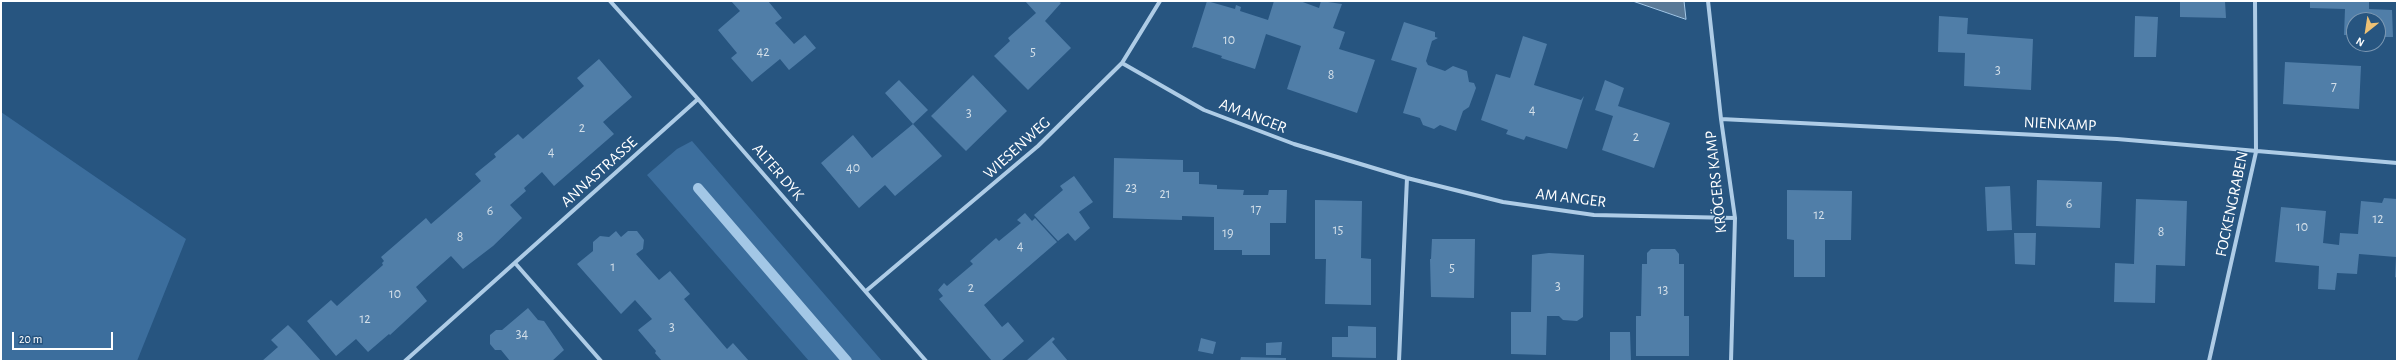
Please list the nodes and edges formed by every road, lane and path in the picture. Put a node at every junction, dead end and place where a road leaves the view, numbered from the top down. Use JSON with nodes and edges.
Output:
{"nodes":[{"id":1,"x":610,"y":1,"type":"edge"},
{"id":2,"x":1160,"y":1,"type":"edge"},
{"id":3,"x":1708,"y":1,"type":"edge"},
{"id":4,"x":2255,"y":1,"type":"edge"},
{"id":5,"x":1122,"y":63,"type":"junction"},
{"id":6,"x":698,"y":99,"type":"junction"},
{"id":7,"x":1721,"y":119,"type":"junction"},
{"id":8,"x":2256,"y":152,"type":"junction"},
{"id":9,"x":2397,"y":163,"type":"edge"},
{"id":10,"x":1406,"y":178,"type":"junction"},
{"id":11,"x":1735,"y":218,"type":"junction"},
{"id":12,"x":516,"y":264,"type":"junction"},
{"id":13,"x":866,"y":291,"type":"junction"},
{"id":14,"x":405,"y":361,"type":"edge"},
{"id":15,"x":601,"y":361,"type":"edge"},
{"id":16,"x":926,"y":361,"type":"edge"},
{"id":17,"x":1399,"y":361,"type":"edge"},
{"id":18,"x":1731,"y":361,"type":"edge"},
{"id":19,"x":2209,"y":361,"type":"edge"}],
"edges":[{"from":1,"to":6,"type":"street","name":"ALTER DYK"},
{"from":2,"to":5,"type":"street","name":"WIESENWEG"},
{"from":3,"to":7,"type":"street","name":"KRÖGERS KAMP"},
{"from":4,"to":8,"type":"street","name":"FOCKENGRABEN"},
{"from":5,"to":10,"type":"street","name":"AM ANGER"},
{"from":5,"to":13,"type":"street","name":"WIESENWEG"},
{"from":6,"to":12,"type":"street","name":"ANNASTRASSE"},
{"from":6,"to":13,"type":"street","name":"ALTER DYK"},
{"from":7,"to":8,"type":"street","name":"NIENKAMP"},
{"from":7,"to":11,"type":"street","name":"KRÖGERS KAMP"},
{"from":8,"to":9,"type":"street","name":"NIENKAMP"},
{"from":8,"to":19,"type":"street","name":"FOCKENGRABEN"},
{"from":10,"to":11,"type":"street","name":"AM ANGER"},
{"from":10,"to":17,"type":"street"},
{"from":11,"to":18,"type":"street","name":"KRÖGERS KAMP"},
{"from":12,"to":14,"type":"street","name":"ANNASTRASSE"},
{"from":12,"to":15,"type":"street"},
{"from":13,"to":16,"type":"street","name":"ALTER DYK"}]}
